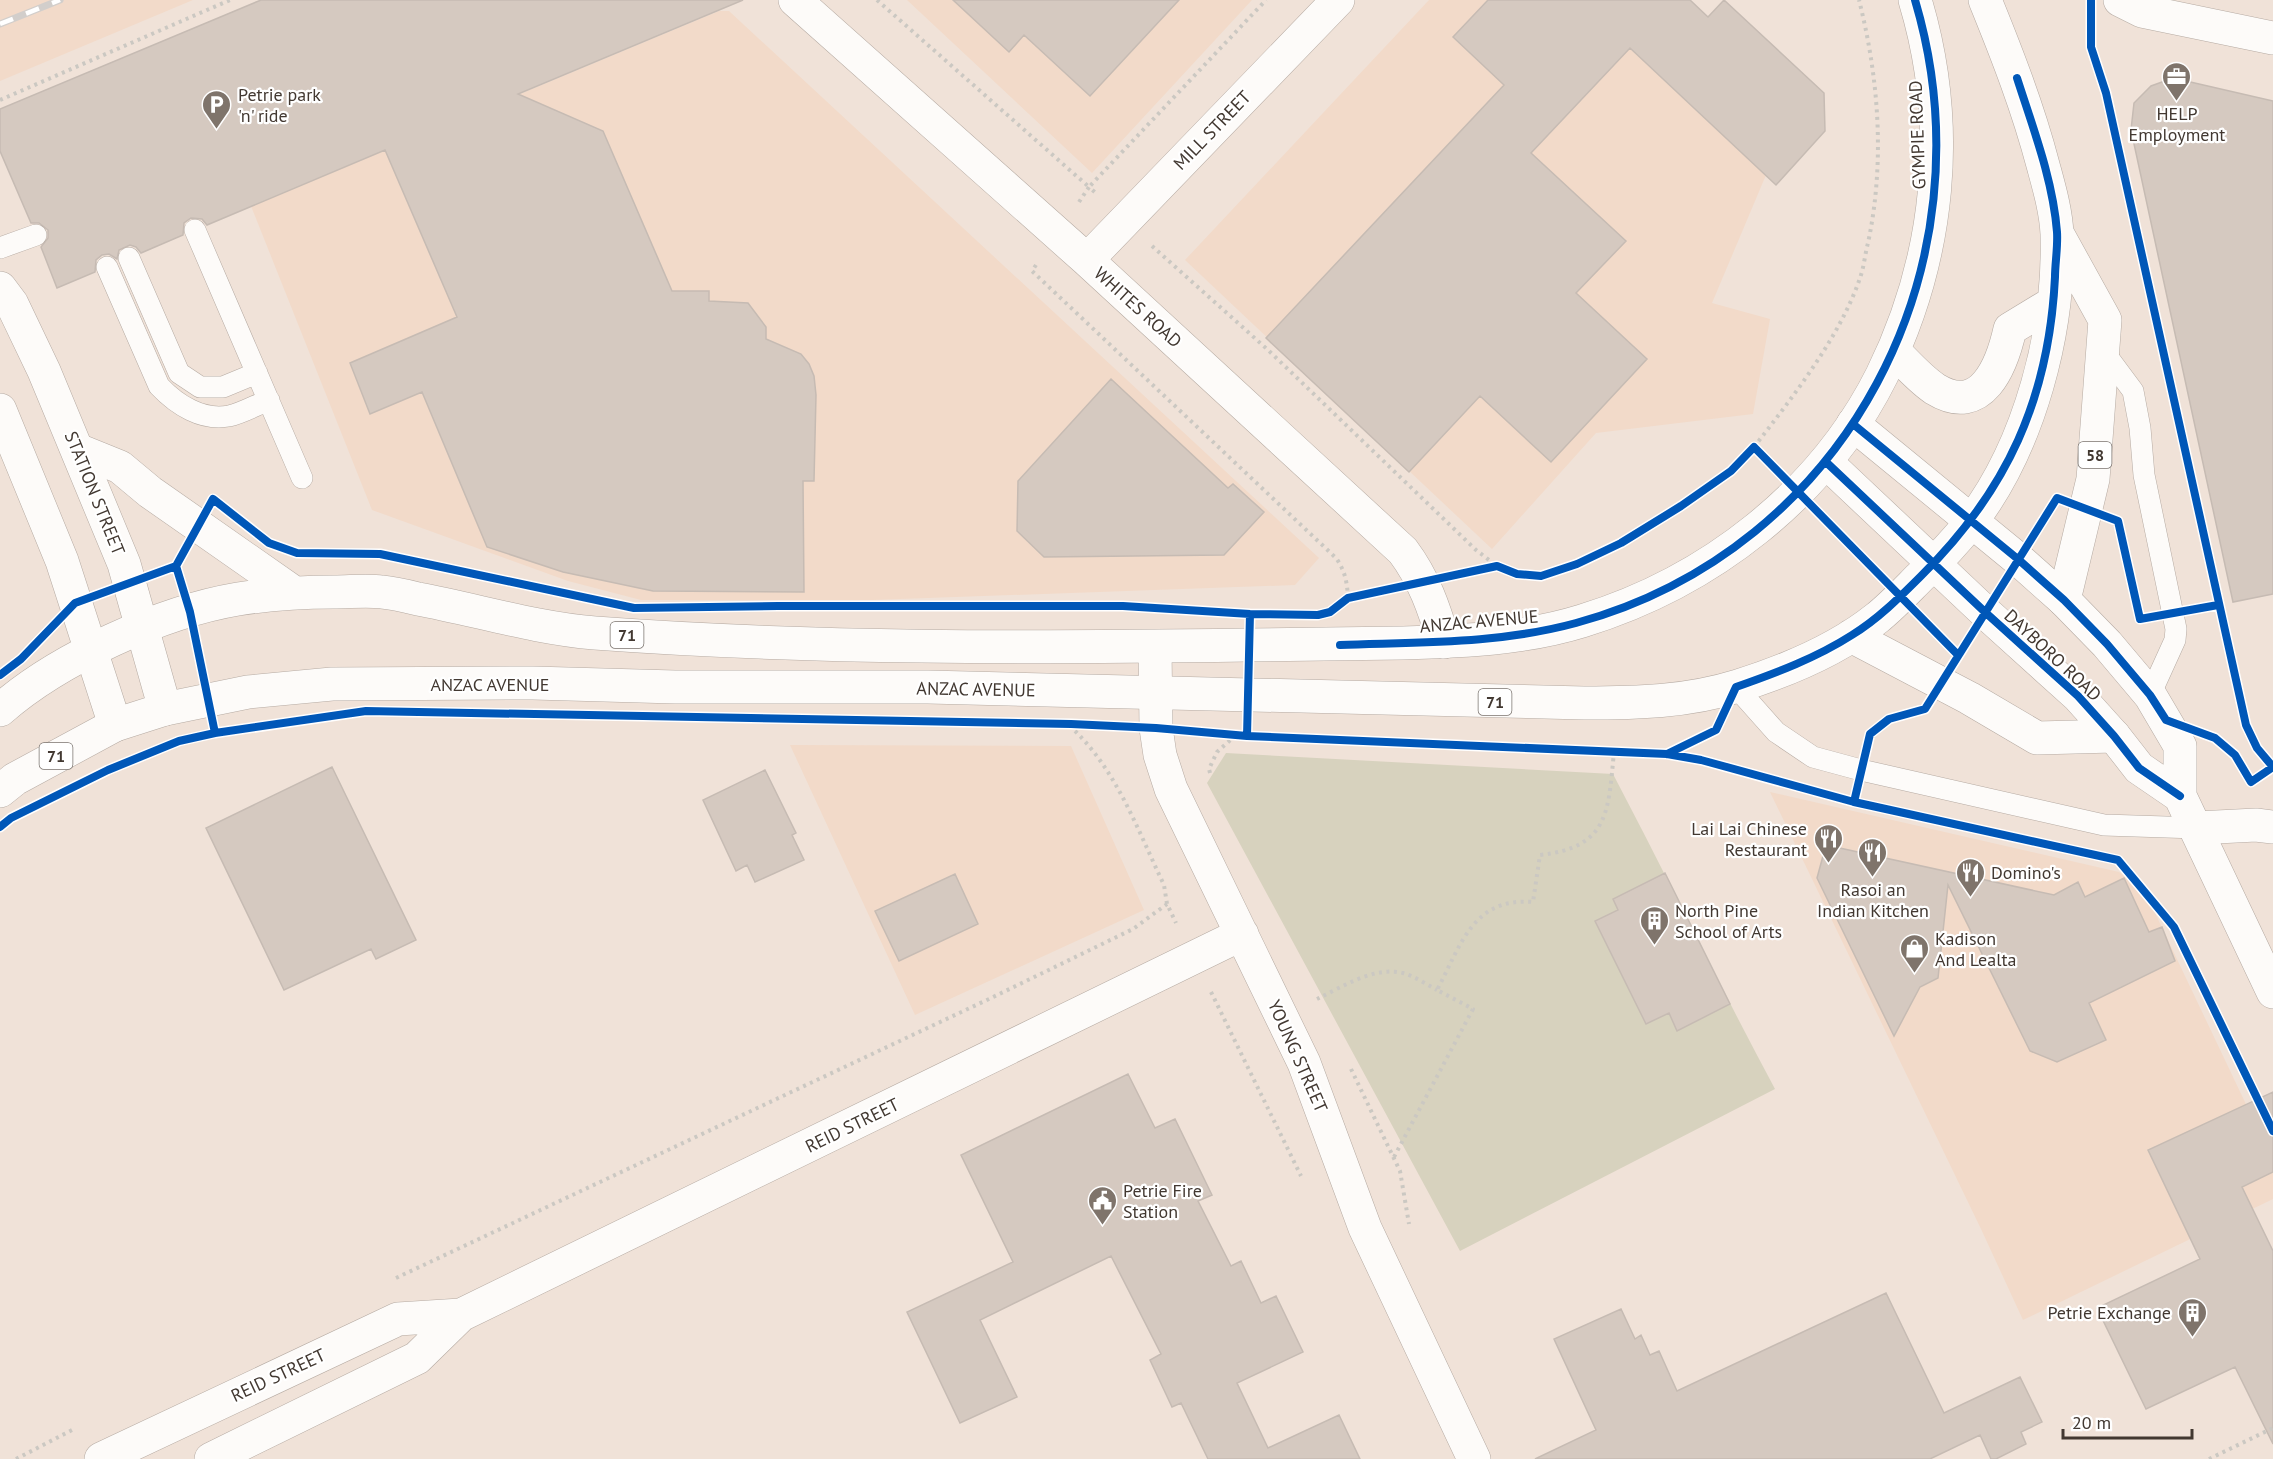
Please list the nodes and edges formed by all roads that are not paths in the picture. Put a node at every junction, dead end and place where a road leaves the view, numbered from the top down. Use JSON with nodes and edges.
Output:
{"nodes":[{"id":1,"x":795,"y":0,"type":"edge"},
{"id":2,"x":1338,"y":0,"type":"edge"},
{"id":3,"x":1915,"y":0,"type":"edge"},
{"id":4,"x":1985,"y":0,"type":"edge"},
{"id":5,"x":2120,"y":0,"type":"edge"},
{"id":6,"x":2273,"y":38,"type":"edge"},
{"id":7,"x":195,"y":230,"type":"dead end"},
{"id":8,"x":2057,"y":233,"type":"junction"},
{"id":9,"x":36,"y":235,"type":"dead end"},
{"id":10,"x":0,"y":248,"type":"edge"},
{"id":11,"x":129,"y":258,"type":"dead end"},
{"id":12,"x":1087,"y":260,"type":"junction"},
{"id":13,"x":107,"y":267,"type":"dead end"},
{"id":14,"x":0,"y":288,"type":"edge"},
{"id":15,"x":2053,"y":303,"type":"junction"},
{"id":16,"x":1894,"y":351,"type":"junction"},
{"id":17,"x":2104,"y":352,"type":"junction"},
{"id":18,"x":257,"y":373,"type":"junction"},
{"id":19,"x":269,"y":400,"type":"junction"},
{"id":20,"x":0,"y":410,"type":"edge"},
{"id":21,"x":1853,"y":424,"type":"junction"},
{"id":22,"x":78,"y":450,"type":"junction"},
{"id":23,"x":1826,"y":462,"type":"junction"},
{"id":24,"x":302,"y":478,"type":"dead end"},
{"id":25,"x":1971,"y":521,"type":"junction"},
{"id":26,"x":1933,"y":564,"type":"junction"},
{"id":27,"x":293,"y":592,"type":"junction"},
{"id":28,"x":2064,"y":600,"type":"junction"},
{"id":29,"x":143,"y":628,"type":"junction"},
{"id":30,"x":1851,"y":636,"type":"junction"},
{"id":31,"x":1444,"y":642,"type":"junction"},
{"id":32,"x":1155,"y":647,"type":"junction"},
{"id":33,"x":90,"y":650,"type":"junction"},
{"id":34,"x":1736,"y":687,"type":"junction"},
{"id":35,"x":1155,"y":693,"type":"junction"},
{"id":36,"x":2150,"y":694,"type":"junction"},
{"id":37,"x":165,"y":709,"type":"junction"},
{"id":38,"x":0,"y":710,"type":"edge"},
{"id":39,"x":115,"y":725,"type":"junction"},
{"id":40,"x":2114,"y":736,"type":"junction"},
{"id":41,"x":0,"y":791,"type":"edge"},
{"id":42,"x":2180,"y":796,"type":"junction"},
{"id":43,"x":2273,"y":827,"type":"edge"},
{"id":44,"x":2196,"y":828,"type":"junction"},
{"id":45,"x":1242,"y":934,"type":"junction"},
{"id":46,"x":2270,"y":977,"type":"edge"},
{"id":47,"x":461,"y":1315,"type":"junction"},
{"id":48,"x":100,"y":1459,"type":"edge"},
{"id":49,"x":211,"y":1459,"type":"edge"},
{"id":50,"x":1474,"y":1459,"type":"edge"}],
"edges":[{"from":1,"to":12,"type":"main road","name":"WHITES ROAD"},
{"from":2,"to":12,"type":"main road","name":"MILL STREET"},
{"from":3,"to":16,"type":"main road","name":"GYMPIE ROAD"},
{"from":4,"to":8,"type":"main road","number":"58"},
{"from":5,"to":6,"type":"main road"},
{"from":7,"to":18,"type":"lane"},
{"from":8,"to":15,"type":"main road","number":"58"},
{"from":8,"to":17,"type":"main road","number":"58"},
{"from":9,"to":10,"type":"lane"},
{"from":11,"to":18,"type":"lane"},
{"from":12,"to":31,"type":"main road","name":"WHITES ROAD"},
{"from":13,"to":19,"type":"lane"},
{"from":14,"to":22,"type":"main road","name":"STATION STREET"},
{"from":15,"to":16,"type":"main road"},
{"from":15,"to":25,"type":"main road","number":"58"},
{"from":16,"to":21,"type":"main road","name":"GYMPIE ROAD"},
{"from":17,"to":28,"type":"main road","number":"58"},
{"from":17,"to":36,"type":"lane"},
{"from":18,"to":19,"type":"lane"},
{"from":19,"to":24,"type":"lane"},
{"from":20,"to":33,"type":"main road"},
{"from":21,"to":23,"type":"main road","name":"GYMPIE ROAD"},
{"from":21,"to":25,"type":"main road","name":"DAYBORO ROAD"},
{"from":22,"to":27,"type":"main road"},
{"from":22,"to":29,"type":"main road","name":"STATION STREET"},
{"from":23,"to":26,"type":"main road","name":"DAYBORO ROAD"},
{"from":23,"to":31,"type":"main road","name":"ANZAC AVENUE","number":"71"},
{"from":25,"to":26,"type":"main road","number":"71"},
{"from":25,"to":28,"type":"main road","name":"DAYBORO ROAD"},
{"from":26,"to":30,"type":"main road","name":"ANZAC AVENUE","number":"71"},
{"from":26,"to":40,"type":"main road","name":"DAYBORO ROAD"},
{"from":27,"to":29,"type":"main road","name":"ANZAC AVENUE","number":"71"},
{"from":27,"to":32,"type":"main road","name":"ANZAC AVENUE","number":"71"},
{"from":28,"to":36,"type":"main road","name":"DAYBORO ROAD"},
{"from":29,"to":33,"type":"main road","name":"ANZAC AVENUE","number":"71"},
{"from":29,"to":37,"type":"main road","name":"STATION STREET"},
{"from":30,"to":34,"type":"main road","name":"ANZAC AVENUE","number":"71"},
{"from":30,"to":40,"type":"main road"},
{"from":31,"to":32,"type":"main road","name":"ANZAC AVENUE","number":"71"},
{"from":32,"to":35,"type":"main road","name":"YOUNG STREET"},
{"from":33,"to":38,"type":"main road","name":"ANZAC AVENUE","number":"71"},
{"from":33,"to":39,"type":"main road"},
{"from":34,"to":35,"type":"main road","name":"ANZAC AVENUE","number":"71"},
{"from":34,"to":44,"type":"lane"},
{"from":35,"to":37,"type":"main road","name":"ANZAC AVENUE","number":"71"},
{"from":35,"to":45,"type":"main road","name":"YOUNG STREET"},
{"from":36,"to":42,"type":"main road","name":"DAYBORO ROAD"},
{"from":37,"to":39,"type":"main road","name":"ANZAC AVENUE","number":"71"},
{"from":39,"to":41,"type":"main road","name":"ANZAC AVENUE","number":"71"},
{"from":40,"to":42,"type":"main road","name":"DAYBORO ROAD"},
{"from":42,"to":44,"type":"main road","name":"DAYBORO ROAD"},
{"from":43,"to":44,"type":"main road"},
{"from":44,"to":46,"type":"main road","name":"DAYBORO ROAD"},
{"from":45,"to":47,"type":"main road","name":"REID STREET"},
{"from":45,"to":50,"type":"main road","name":"YOUNG STREET"},
{"from":47,"to":48,"type":"main road","name":"REID STREET"},
{"from":47,"to":49,"type":"main road","name":"REID STREET"}]}
